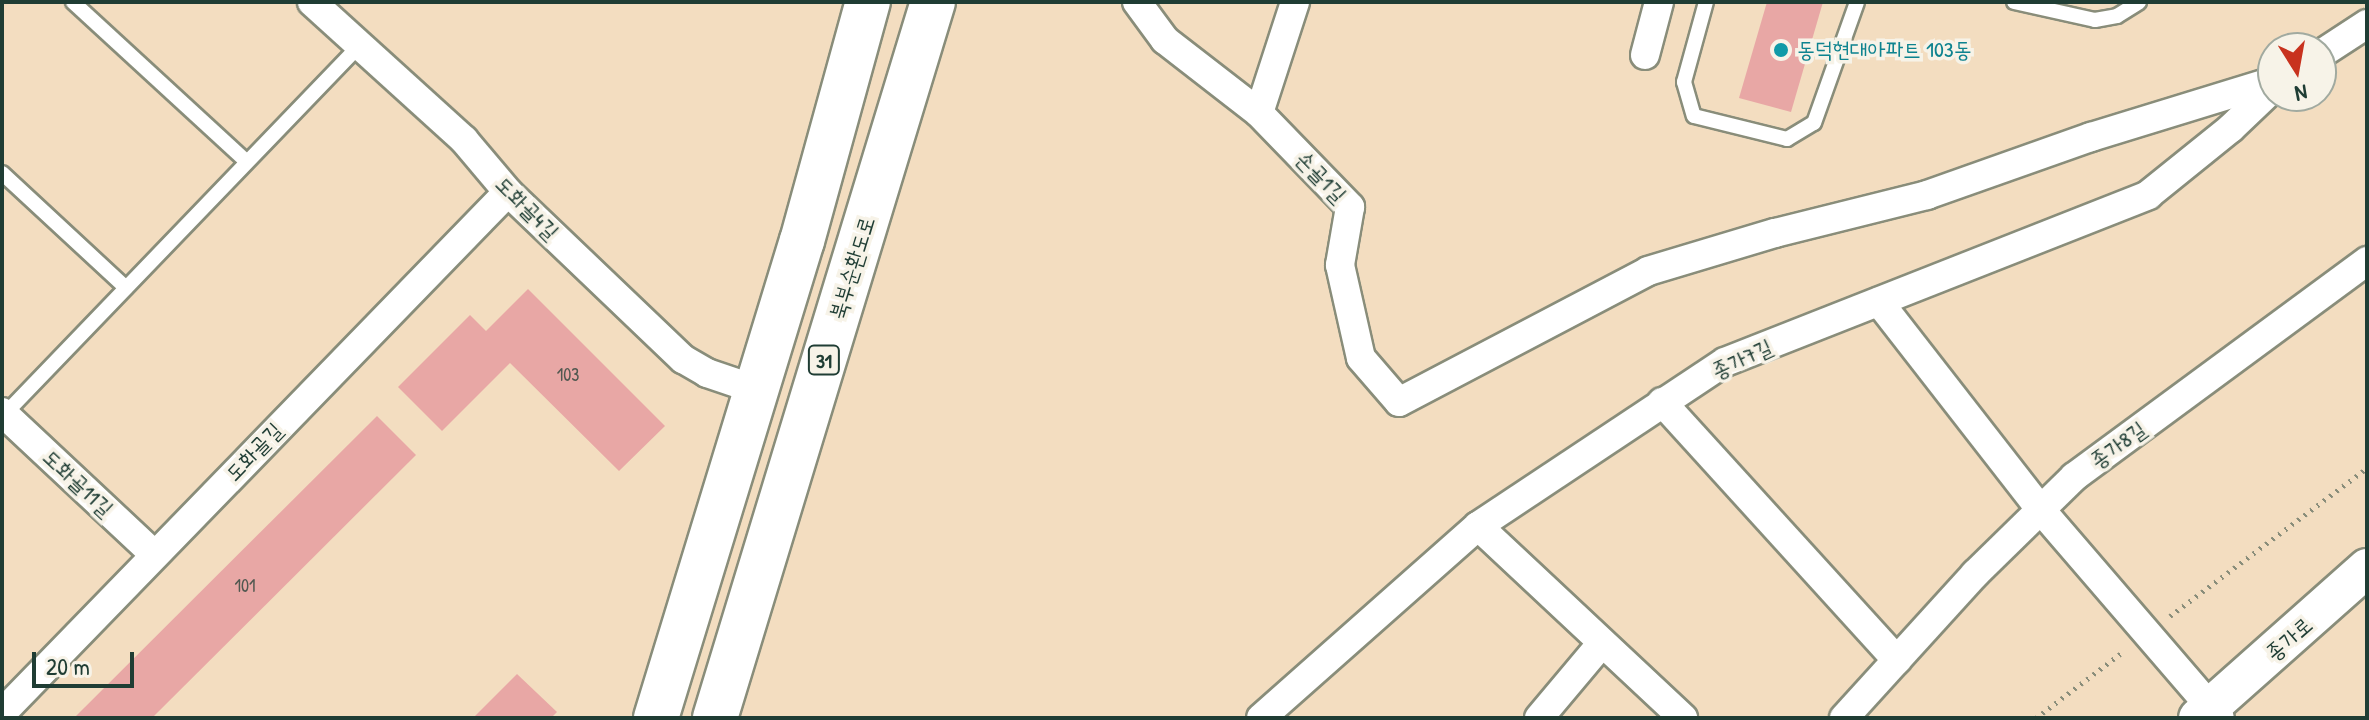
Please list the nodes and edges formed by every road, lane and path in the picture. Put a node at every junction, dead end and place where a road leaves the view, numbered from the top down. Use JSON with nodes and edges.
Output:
{"nodes":[{"id":1,"x":73,"y":2,"type":"edge"},
{"id":2,"x":312,"y":2,"type":"edge"},
{"id":3,"x":868,"y":2,"type":"edge"},
{"id":4,"x":933,"y":2,"type":"edge"},
{"id":5,"x":1137,"y":2,"type":"edge"},
{"id":6,"x":1295,"y":2,"type":"edge"},
{"id":7,"x":1659,"y":2,"type":"edge"},
{"id":8,"x":1706,"y":2,"type":"edge"},
{"id":9,"x":1857,"y":2,"type":"edge"},
{"id":10,"x":2014,"y":2,"type":"edge"},
{"id":11,"x":2139,"y":2,"type":"edge"},
{"id":12,"x":2364,"y":32,"type":"edge"},
{"id":13,"x":359,"y":46,"type":"junction"},
{"id":14,"x":2337,"y":46,"type":"edge"},
{"id":15,"x":1645,"y":55,"type":"dead end"},
{"id":16,"x":2257,"y":86,"type":"edge"},
{"id":17,"x":2257,"y":103,"type":"edge"},
{"id":18,"x":1259,"y":113,"type":"junction"},
{"id":19,"x":245,"y":160,"type":"junction"},
{"id":20,"x":2,"y":173,"type":"edge"},
{"id":21,"x":508,"y":192,"type":"junction"},
{"id":22,"x":2367,"y":261,"type":"edge"},
{"id":23,"x":126,"y":288,"type":"junction"},
{"id":24,"x":1879,"y":302,"type":"junction"},
{"id":25,"x":757,"y":390,"type":"junction"},
{"id":26,"x":1662,"y":402,"type":"junction"},
{"id":27,"x":3,"y":415,"type":"edge"},
{"id":28,"x":2367,"y":468,"type":"edge"},
{"id":29,"x":2041,"y":510,"type":"junction"},
{"id":30,"x":1478,"y":526,"type":"junction"},
{"id":31,"x":154,"y":554,"type":"junction"},
{"id":32,"x":2367,"y":568,"type":"edge"},
{"id":33,"x":2147,"y":633,"type":"junction"},
{"id":34,"x":1601,"y":644,"type":"junction"},
{"id":35,"x":1897,"y":660,"type":"junction"},
{"id":36,"x":2,"y":713,"type":"edge"},
{"id":37,"x":2209,"y":715,"type":"edge"},
{"id":38,"x":654,"y":718,"type":"edge"},
{"id":39,"x":716,"y":718,"type":"edge"},
{"id":40,"x":1261,"y":718,"type":"edge"},
{"id":41,"x":1539,"y":718,"type":"edge"},
{"id":42,"x":1683,"y":718,"type":"edge"},
{"id":43,"x":1844,"y":718,"type":"edge"},
{"id":44,"x":2036,"y":718,"type":"edge"}],
"edges":[{"from":1,"to":19,"type":"lane"},
{"from":2,"to":13,"type":"street","name":"도화골4길"},
{"from":3,"to":25,"type":"main road"},
{"from":4,"to":39,"type":"main road","name":"북부순환도로","number":"31"},
{"from":5,"to":18,"type":"street","name":"손골1길"},
{"from":6,"to":18,"type":"street"},
{"from":7,"to":15,"type":"street"},
{"from":8,"to":9,"type":"lane"},
{"from":10,"to":11,"type":"lane"},
{"from":12,"to":14,"type":"street"},
{"from":13,"to":19,"type":"lane"},
{"from":13,"to":21,"type":"street","name":"도화골4길"},
{"from":16,"to":18,"type":"street","name":"손골1길"},
{"from":17,"to":24,"type":"street","name":"종가7길"},
{"from":19,"to":23,"type":"lane"},
{"from":20,"to":23,"type":"lane"},
{"from":21,"to":25,"type":"street","name":"도화골4길"},
{"from":21,"to":31,"type":"street","name":"도화골길"},
{"from":22,"to":29,"type":"street","name":"종가8길"},
{"from":23,"to":27,"type":"lane"},
{"from":24,"to":26,"type":"street","name":"종가7길"},
{"from":24,"to":29,"type":"street"},
{"from":25,"to":38,"type":"main road"},
{"from":26,"to":30,"type":"street","name":"종가7길"},
{"from":26,"to":35,"type":"street"},
{"from":27,"to":31,"type":"street","name":"도화골11길"},
{"from":28,"to":33,"type":"path"},
{"from":29,"to":33,"type":"street"},
{"from":29,"to":35,"type":"street","name":"종가8길"},
{"from":30,"to":34,"type":"street"},
{"from":30,"to":40,"type":"street","name":"종가7길"},
{"from":31,"to":36,"type":"street","name":"도화골길"},
{"from":32,"to":37,"type":"main road","name":"종가로"},
{"from":33,"to":37,"type":"street"},
{"from":33,"to":44,"type":"path"},
{"from":34,"to":41,"type":"street"},
{"from":34,"to":42,"type":"street"},
{"from":35,"to":43,"type":"street","name":"종가8길"}]}
